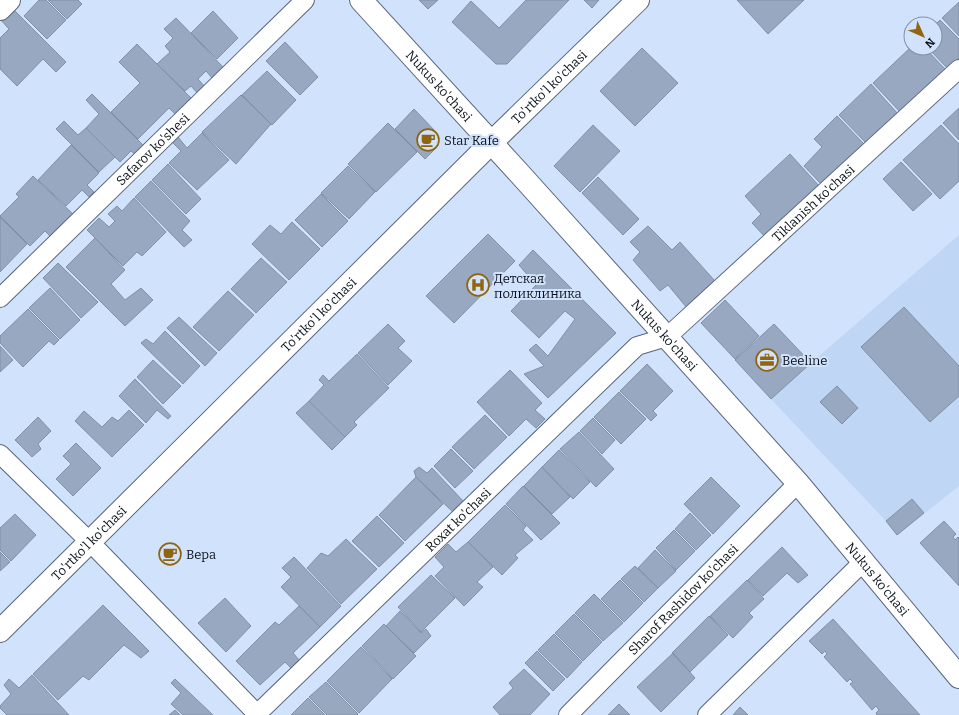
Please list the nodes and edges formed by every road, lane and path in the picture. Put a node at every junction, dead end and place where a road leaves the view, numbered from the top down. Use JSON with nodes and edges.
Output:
{"nodes":[{"id":1,"x":9,"y":0,"type":"edge"},
{"id":2,"x":305,"y":0,"type":"edge"},
{"id":3,"x":361,"y":0,"type":"edge"},
{"id":4,"x":638,"y":0,"type":"edge"},
{"id":5,"x":0,"y":8,"type":"edge"},
{"id":6,"x":959,"y":69,"type":"edge"},
{"id":7,"x":492,"y":143,"type":"junction"},
{"id":8,"x":0,"y":298,"type":"edge"},
{"id":9,"x":667,"y":337,"type":"junction"},
{"id":10,"x":0,"y":454,"type":"edge"},
{"id":11,"x":798,"y":483,"type":"junction"},
{"id":12,"x":90,"y":542,"type":"junction"},
{"id":13,"x":864,"y":561,"type":"junction"},
{"id":14,"x":0,"y":631,"type":"edge"},
{"id":15,"x":959,"y":677,"type":"edge"},
{"id":16,"x":257,"y":715,"type":"edge"},
{"id":17,"x":568,"y":715,"type":"edge"},
{"id":18,"x":707,"y":715,"type":"edge"}],
"edges":[{"from":1,"to":5,"type":"street"},
{"from":2,"to":8,"type":"street","name":"Safarov ko'shesi"},
{"from":3,"to":7,"type":"street","name":"Nukus ko'chasi"},
{"from":4,"to":7,"type":"street","name":"To'rtko'l ko'chasi"},
{"from":6,"to":9,"type":"street","name":"Tiklanish ko'chasi"},
{"from":7,"to":9,"type":"street","name":"Nukus ko'chasi"},
{"from":7,"to":12,"type":"street","name":"To'rtko'l ko'chasi"},
{"from":9,"to":11,"type":"street","name":"Nukus ko'chasi"},
{"from":9,"to":16,"type":"street","name":"Roxat ko'chasi"},
{"from":10,"to":12,"type":"street"},
{"from":11,"to":13,"type":"street","name":"Nukus ko'chasi"},
{"from":11,"to":17,"type":"street","name":"Sharof Rashidov ko'chasi"},
{"from":12,"to":14,"type":"street","name":"To'rtko'l ko'chasi"},
{"from":12,"to":16,"type":"street"},
{"from":13,"to":15,"type":"street","name":"Nukus ko'chasi"},
{"from":13,"to":18,"type":"street"}]}
